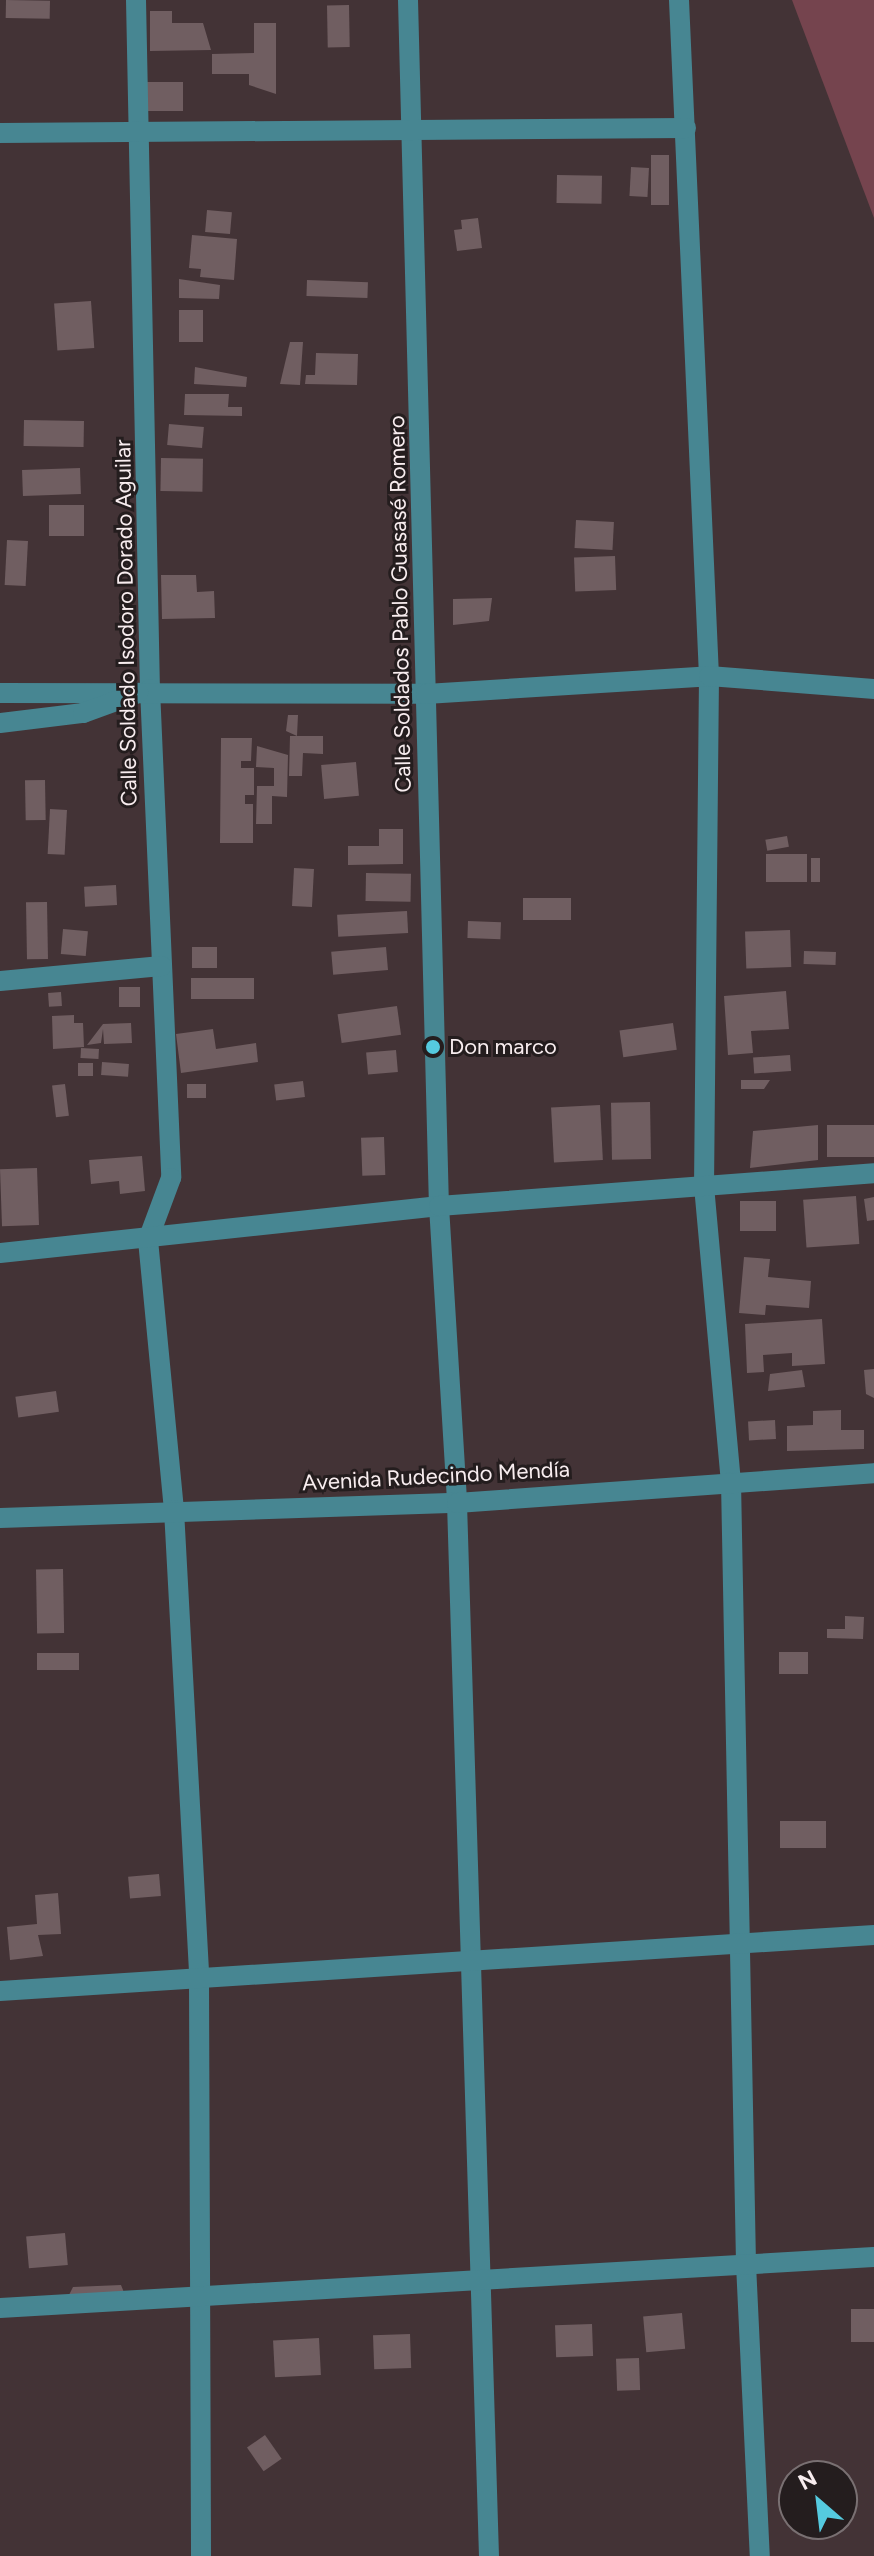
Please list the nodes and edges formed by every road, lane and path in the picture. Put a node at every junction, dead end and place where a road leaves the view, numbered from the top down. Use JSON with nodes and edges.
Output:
{"nodes":[{"id":1,"x":136,"y":0,"type":"edge"},
{"id":2,"x":408,"y":0,"type":"edge"},
{"id":3,"x":679,"y":0,"type":"edge"},
{"id":4,"x":686,"y":128,"type":"junction"},
{"id":5,"x":415,"y":129,"type":"junction"},
{"id":6,"x":140,"y":132,"type":"junction"},
{"id":7,"x":0,"y":133,"type":"edge"},
{"id":8,"x":709,"y":676,"type":"junction"},
{"id":9,"x":150,"y":689,"type":"junction"},
{"id":10,"x":874,"y":689,"type":"edge"},
{"id":11,"x":0,"y":693,"type":"edge"},
{"id":12,"x":426,"y":694,"type":"junction"},
{"id":13,"x":0,"y":723,"type":"edge"},
{"id":14,"x":161,"y":966,"type":"junction"},
{"id":15,"x":0,"y":981,"type":"edge"},
{"id":16,"x":874,"y":1173,"type":"edge"},
{"id":17,"x":704,"y":1186,"type":"junction"},
{"id":18,"x":439,"y":1206,"type":"junction"},
{"id":19,"x":148,"y":1240,"type":"junction"},
{"id":20,"x":0,"y":1253,"type":"edge"},
{"id":21,"x":874,"y":1473,"type":"edge"},
{"id":22,"x":731,"y":1482,"type":"junction"},
{"id":23,"x":457,"y":1503,"type":"junction"},
{"id":24,"x":174,"y":1510,"type":"junction"},
{"id":25,"x":0,"y":1518,"type":"edge"},
{"id":26,"x":874,"y":1935,"type":"edge"},
{"id":27,"x":738,"y":1943,"type":"junction"},
{"id":28,"x":468,"y":1961,"type":"junction"},
{"id":29,"x":199,"y":1979,"type":"junction"},
{"id":30,"x":0,"y":1991,"type":"edge"},
{"id":31,"x":874,"y":2257,"type":"edge"},
{"id":32,"x":746,"y":2264,"type":"junction"},
{"id":33,"x":477,"y":2285,"type":"junction"},
{"id":34,"x":195,"y":2298,"type":"junction"},
{"id":35,"x":0,"y":2308,"type":"edge"},
{"id":36,"x":201,"y":2556,"type":"edge"},
{"id":37,"x":489,"y":2556,"type":"edge"},
{"id":38,"x":760,"y":2556,"type":"edge"}],
"edges":[{"from":1,"to":6,"type":"street","name":"Calle Soldado Isodoro Dorado Aguilar"},
{"from":2,"to":5,"type":"street","name":"Calle Soldados Pablo Guasasé Romero"},
{"from":3,"to":4,"type":"street"},
{"from":4,"to":5,"type":"street"},
{"from":4,"to":8,"type":"street"},
{"from":5,"to":6,"type":"street"},
{"from":5,"to":12,"type":"street","name":"Calle Soldados Pablo Guasasé Romero"},
{"from":6,"to":7,"type":"street"},
{"from":6,"to":9,"type":"street","name":"Calle Soldado Isodoro Dorado Aguilar"},
{"from":8,"to":10,"type":"street"},
{"from":8,"to":12,"type":"street"},
{"from":8,"to":17,"type":"street"},
{"from":9,"to":11,"type":"street"},
{"from":9,"to":12,"type":"street"},
{"from":9,"to":13,"type":"street"},
{"from":9,"to":14,"type":"street","name":"Calle Soldado Isodoro Dorado Aguilar"},
{"from":12,"to":18,"type":"street","name":"Calle Soldados Pablo Guasasé Romero"},
{"from":14,"to":15,"type":"street"},
{"from":14,"to":19,"type":"street","name":"Calle Soldado Isodoro Dorado Aguilar"},
{"from":16,"to":17,"type":"street"},
{"from":17,"to":18,"type":"street"},
{"from":17,"to":22,"type":"street"},
{"from":18,"to":19,"type":"street"},
{"from":18,"to":23,"type":"street","name":"Calle Soldados Pablo Guasasé Romero"},
{"from":19,"to":20,"type":"street"},
{"from":19,"to":24,"type":"street"},
{"from":21,"to":22,"type":"street","name":"Avenida Rudecindo Mendía"},
{"from":22,"to":23,"type":"street","name":"Avenida Rudecindo Mendía"},
{"from":22,"to":27,"type":"street"},
{"from":23,"to":24,"type":"street","name":"Avenida Rudecindo Mendía"},
{"from":23,"to":28,"type":"street","name":"Calle Soldados Pablo Guasasé Romero"},
{"from":24,"to":25,"type":"street","name":"Avenida Rudecindo Mendía"},
{"from":24,"to":29,"type":"street"},
{"from":26,"to":27,"type":"street"},
{"from":27,"to":28,"type":"street"},
{"from":27,"to":32,"type":"street"},
{"from":28,"to":29,"type":"street"},
{"from":28,"to":33,"type":"street","name":"Calle Soldados Pablo Guasasé Romero"},
{"from":29,"to":30,"type":"street"},
{"from":29,"to":34,"type":"street"},
{"from":31,"to":32,"type":"street"},
{"from":32,"to":33,"type":"street"},
{"from":32,"to":38,"type":"street"},
{"from":33,"to":34,"type":"street"},
{"from":33,"to":37,"type":"street","name":"Calle Soldados Pablo Guasasé Romero"},
{"from":34,"to":35,"type":"street"},
{"from":34,"to":36,"type":"street"}]}
